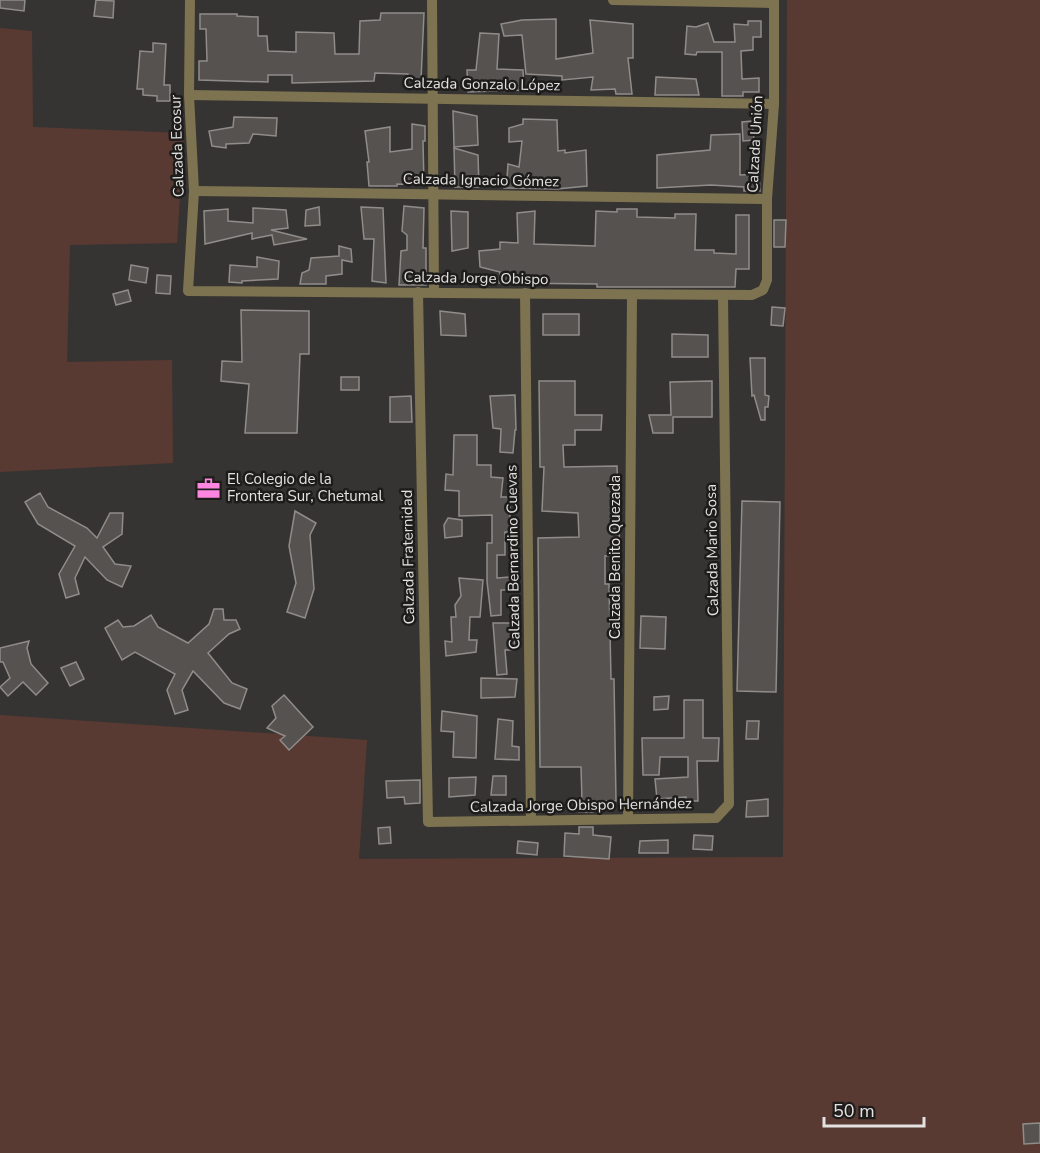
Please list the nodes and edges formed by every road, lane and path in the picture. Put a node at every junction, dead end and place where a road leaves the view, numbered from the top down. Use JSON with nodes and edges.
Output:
{"nodes":[{"id":1,"x":190,"y":0,"type":"edge"},
{"id":2,"x":432,"y":0,"type":"edge"},
{"id":3,"x":613,"y":0,"type":"edge"},
{"id":4,"x":774,"y":1,"type":"edge"},
{"id":5,"x":189,"y":95,"type":"junction"},
{"id":6,"x":433,"y":98,"type":"junction"},
{"id":7,"x":774,"y":104,"type":"junction"},
{"id":8,"x":194,"y":191,"type":"junction"},
{"id":9,"x":432,"y":194,"type":"junction"},
{"id":10,"x":767,"y":199,"type":"junction"},
{"id":11,"x":763,"y":290,"type":"joint"},
{"id":12,"x":188,"y":291,"type":"joint"},
{"id":13,"x":418,"y":292,"type":"junction"},
{"id":14,"x":434,"y":292,"type":"junction"},
{"id":15,"x":525,"y":293,"type":"junction"},
{"id":16,"x":723,"y":295,"type":"junction"},
{"id":17,"x":632,"y":296,"type":"junction"},
{"id":18,"x":729,"y":804,"type":"joint"},
{"id":19,"x":628,"y":819,"type":"junction"},
{"id":20,"x":531,"y":820,"type":"junction"},
{"id":21,"x":428,"y":822,"type":"joint"}],
"edges":[{"from":1,"to":5,"type":"street","name":"Calzada Ecosur"},
{"from":2,"to":6,"type":"street"},
{"from":3,"to":4,"type":"street"},
{"from":4,"to":7,"type":"street","name":"Calzada Unión"},
{"from":5,"to":6,"type":"street","name":"Calzada Gonzalo López"},
{"from":5,"to":8,"type":"street","name":"Calzada Ecosur"},
{"from":6,"to":7,"type":"street","name":"Calzada Gonzalo López"},
{"from":6,"to":9,"type":"street"},
{"from":7,"to":10,"type":"street","name":"Calzada Unión"},
{"from":8,"to":9,"type":"street","name":"Calzada Ignacio Gómez"},
{"from":8,"to":12,"type":"street","name":"Calzada Ecosur"},
{"from":9,"to":10,"type":"street","name":"Calzada Ignacio Gómez"},
{"from":9,"to":14,"type":"street"},
{"from":10,"to":11,"type":"street","name":"Calzada Unión"},
{"from":11,"to":16,"type":"street","name":"Calzada Jorge Obispo"},
{"from":12,"to":13,"type":"street","name":"Calzada Jorge Obispo"},
{"from":13,"to":14,"type":"street","name":"Calzada Jorge Obispo"},
{"from":13,"to":21,"type":"street","name":"Calzada Fraternidad"},
{"from":14,"to":15,"type":"street","name":"Calzada Jorge Obispo"},
{"from":15,"to":17,"type":"street","name":"Calzada Jorge Obispo"},
{"from":15,"to":20,"type":"street","name":"Calzada Bernardino Cuevas"},
{"from":16,"to":17,"type":"street","name":"Calzada Jorge Obispo"},
{"from":16,"to":18,"type":"street","name":"Calzada Mario Sosa"},
{"from":17,"to":19,"type":"street","name":"Calzada Benito Quezada"},
{"from":18,"to":19,"type":"street","name":"Calzada Jorge Obispo Hernández"},
{"from":19,"to":20,"type":"street","name":"Calzada Jorge Obispo Hernández"},
{"from":20,"to":21,"type":"street","name":"Calzada Jorge Obispo Hernández"}]}
